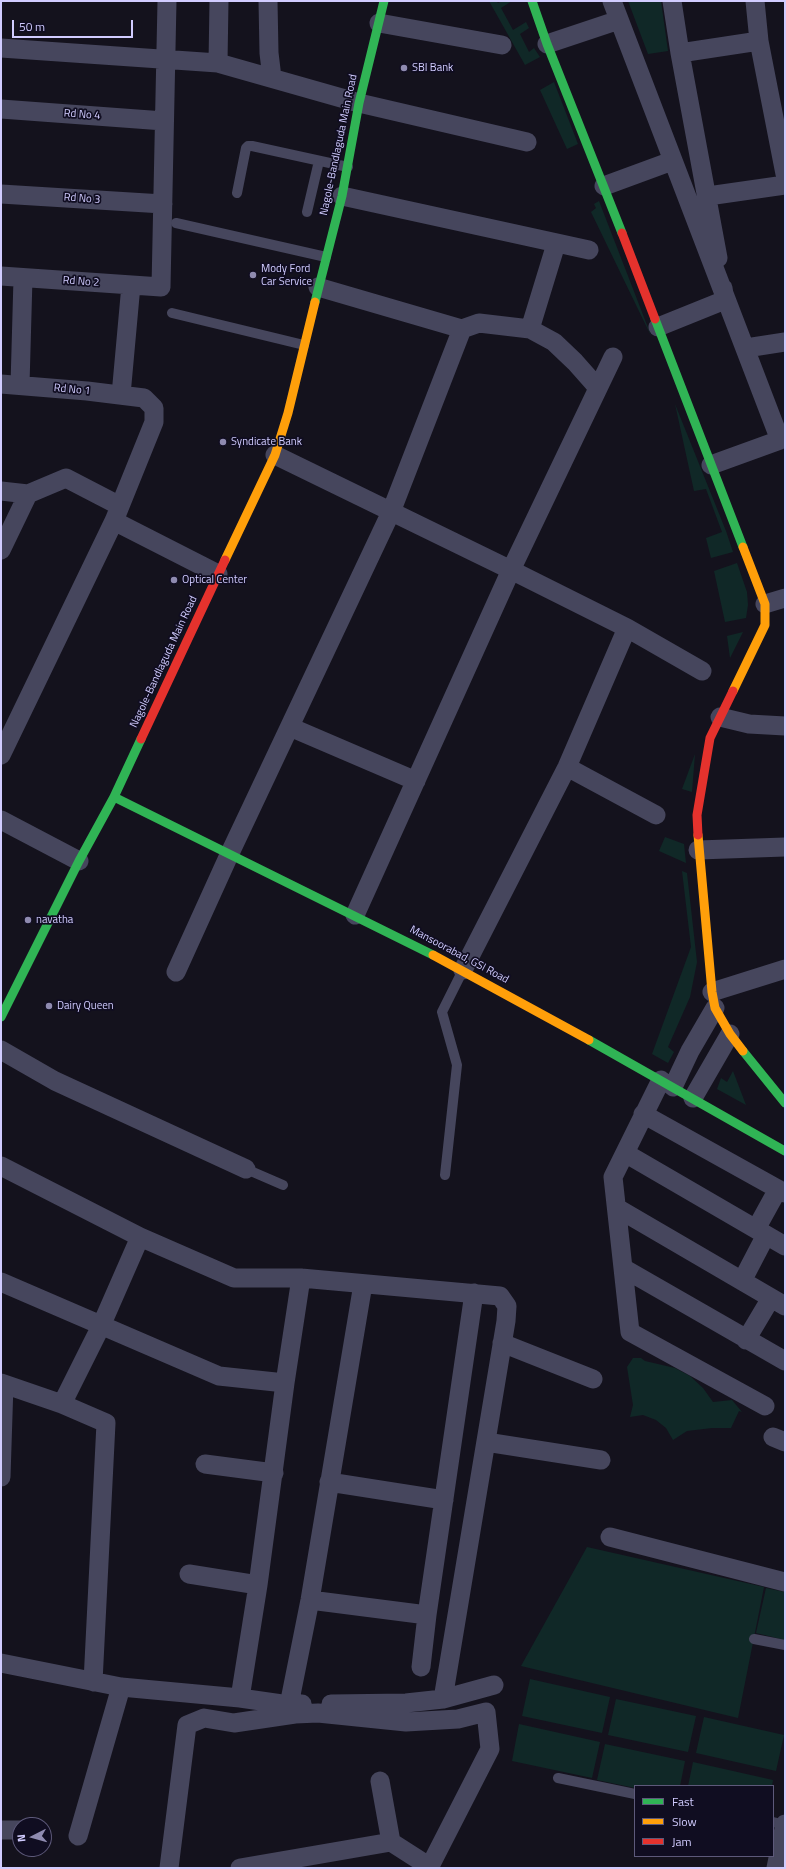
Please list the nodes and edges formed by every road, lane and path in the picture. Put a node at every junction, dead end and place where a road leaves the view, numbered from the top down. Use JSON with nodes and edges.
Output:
{"nodes":[{"id":1,"x":167,"y":1,"type":"edge"},
{"id":2,"x":219,"y":1,"type":"edge"},
{"id":3,"x":268,"y":1,"type":"edge"},
{"id":4,"x":384,"y":1,"type":"edge"},
{"id":5,"x":532,"y":1,"type":"edge"},
{"id":6,"x":612,"y":1,"type":"edge"},
{"id":7,"x":672,"y":1,"type":"edge"},
{"id":8,"x":755,"y":1,"type":"edge"},
{"id":9,"x":619,"y":20,"type":"junction"},
{"id":10,"x":379,"y":23,"type":"junction"},
{"id":11,"x":759,"y":41,"type":"junction"},
{"id":12,"x":547,"y":44,"type":"junction"},
{"id":13,"x":502,"y":45,"type":"dead end"},
{"id":14,"x":1,"y":48,"type":"edge"},
{"id":15,"x":680,"y":53,"type":"junction"},
{"id":16,"x":165,"y":59,"type":"junction"},
{"id":17,"x":218,"y":63,"type":"junction"},
{"id":18,"x":272,"y":78,"type":"junction"},
{"id":19,"x":359,"y":103,"type":"junction"},
{"id":20,"x":1,"y":109,"type":"edge"},
{"id":21,"x":164,"y":121,"type":"junction"},
{"id":22,"x":527,"y":142,"type":"dead end"},
{"id":23,"x":319,"y":161,"type":"junction"},
{"id":24,"x":672,"y":161,"type":"junction"},
{"id":25,"x":348,"y":167,"type":"junction"},
{"id":26,"x":785,"y":174,"type":"edge"},
{"id":27,"x":785,"y":185,"type":"edge"},
{"id":28,"x":604,"y":186,"type":"junction"},
{"id":29,"x":237,"y":193,"type":"dead end"},
{"id":30,"x":1,"y":194,"type":"edge"},
{"id":31,"x":342,"y":196,"type":"junction"},
{"id":32,"x":708,"y":196,"type":"junction"},
{"id":33,"x":163,"y":204,"type":"junction"},
{"id":34,"x":307,"y":212,"type":"dead end"},
{"id":35,"x":176,"y":223,"type":"dead end"},
{"id":36,"x":556,"y":244,"type":"junction"},
{"id":37,"x":590,"y":250,"type":"dead end"},
{"id":38,"x":326,"y":258,"type":"junction"},
{"id":39,"x":1,"y":276,"type":"edge"},
{"id":40,"x":23,"y":278,"type":"junction"},
{"id":41,"x":130,"y":285,"type":"junction"},
{"id":42,"x":318,"y":287,"type":"junction"},
{"id":43,"x":726,"y":300,"type":"junction"},
{"id":44,"x":172,"y":312,"type":"dead end"},
{"id":45,"x":658,"y":327,"type":"junction"},
{"id":46,"x":530,"y":329,"type":"junction"},
{"id":47,"x":462,"y":330,"type":"junction"},
{"id":48,"x":785,"y":342,"type":"edge"},
{"id":49,"x":304,"y":345,"type":"junction"},
{"id":50,"x":746,"y":348,"type":"junction"},
{"id":51,"x":612,"y":357,"type":"dead end"},
{"id":52,"x":1,"y":384,"type":"edge"},
{"id":53,"x":20,"y":385,"type":"junction"},
{"id":54,"x":598,"y":388,"type":"junction"},
{"id":55,"x":121,"y":395,"type":"junction"},
{"id":56,"x":782,"y":446,"type":"edge"},
{"id":57,"x":275,"y":455,"type":"junction"},
{"id":58,"x":711,"y":465,"type":"junction"},
{"id":59,"x":1,"y":491,"type":"edge"},
{"id":60,"x":28,"y":494,"type":"junction"},
{"id":61,"x":392,"y":512,"type":"junction"},
{"id":62,"x":117,"y":513,"type":"junction"},
{"id":63,"x":1,"y":550,"type":"edge"},
{"id":64,"x":511,"y":570,"type":"junction"},
{"id":65,"x":218,"y":574,"type":"junction"},
{"id":66,"x":785,"y":598,"type":"edge"},
{"id":67,"x":765,"y":604,"type":"junction"},
{"id":68,"x":627,"y":628,"type":"junction"},
{"id":69,"x":702,"y":671,"type":"dead end"},
{"id":70,"x":720,"y":717,"type":"junction"},
{"id":71,"x":785,"y":726,"type":"edge"},
{"id":72,"x":290,"y":727,"type":"junction"},
{"id":73,"x":1,"y":755,"type":"edge"},
{"id":74,"x":567,"y":767,"type":"junction"},
{"id":75,"x":416,"y":781,"type":"junction"},
{"id":76,"x":114,"y":797,"type":"junction"},
{"id":77,"x":656,"y":815,"type":"dead end"},
{"id":78,"x":1,"y":820,"type":"edge"},
{"id":79,"x":785,"y":847,"type":"edge"},
{"id":80,"x":698,"y":850,"type":"junction"},
{"id":81,"x":230,"y":853,"type":"junction"},
{"id":82,"x":79,"y":861,"type":"junction"},
{"id":83,"x":356,"y":915,"type":"junction"},
{"id":84,"x":785,"y":969,"type":"edge"},
{"id":85,"x":463,"y":970,"type":"junction"},
{"id":86,"x":176,"y":972,"type":"dead end"},
{"id":87,"x":713,"y":1000,"type":"junction"},
{"id":88,"x":1,"y":1017,"type":"edge"},
{"id":89,"x":730,"y":1034,"type":"junction"},
{"id":90,"x":1,"y":1050,"type":"edge"},
{"id":91,"x":667,"y":1083,"type":"junction"},
{"id":92,"x":693,"y":1098,"type":"junction"},
{"id":93,"x":785,"y":1103,"type":"edge"},
{"id":94,"x":643,"y":1114,"type":"junction"},
{"id":95,"x":785,"y":1151,"type":"edge"},
{"id":96,"x":624,"y":1153,"type":"junction"},
{"id":97,"x":1,"y":1166,"type":"edge"},
{"id":98,"x":246,"y":1169,"type":"joint"},
{"id":99,"x":445,"y":1175,"type":"dead end"},
{"id":100,"x":283,"y":1185,"type":"dead end"},
{"id":101,"x":782,"y":1191,"type":"edge"},
{"id":102,"x":617,"y":1208,"type":"junction"},
{"id":103,"x":761,"y":1232,"type":"junction"},
{"id":104,"x":140,"y":1237,"type":"junction"},
{"id":105,"x":785,"y":1246,"type":"edge"},
{"id":106,"x":623,"y":1268,"type":"junction"},
{"id":107,"x":301,"y":1278,"type":"junction"},
{"id":108,"x":742,"y":1281,"type":"junction"},
{"id":109,"x":1,"y":1282,"type":"edge"},
{"id":110,"x":363,"y":1284,"type":"junction"},
{"id":111,"x":474,"y":1293,"type":"junction"},
{"id":112,"x":778,"y":1302,"type":"edge"},
{"id":113,"x":101,"y":1326,"type":"junction"},
{"id":114,"x":746,"y":1340,"type":"junction"},
{"id":115,"x":502,"y":1343,"type":"junction"},
{"id":116,"x":785,"y":1362,"type":"edge"},
{"id":117,"x":593,"y":1379,"type":"dead end"},
{"id":118,"x":3,"y":1384,"type":"edge"},
{"id":119,"x":285,"y":1384,"type":"junction"},
{"id":120,"x":62,"y":1404,"type":"junction"},
{"id":121,"x":765,"y":1406,"type":"dead end"},
{"id":122,"x":486,"y":1442,"type":"junction"},
{"id":123,"x":601,"y":1460,"type":"dead end"},
{"id":124,"x":205,"y":1464,"type":"dead end"},
{"id":125,"x":274,"y":1473,"type":"junction"},
{"id":126,"x":1,"y":1477,"type":"edge"},
{"id":127,"x":329,"y":1482,"type":"junction"},
{"id":128,"x":444,"y":1500,"type":"junction"},
{"id":129,"x":610,"y":1537,"type":"dead end"},
{"id":130,"x":189,"y":1574,"type":"dead end"},
{"id":131,"x":785,"y":1582,"type":"edge"},
{"id":132,"x":258,"y":1585,"type":"junction"},
{"id":133,"x":310,"y":1600,"type":"junction"},
{"id":134,"x":427,"y":1615,"type":"junction"},
{"id":135,"x":754,"y":1639,"type":"dead end"},
{"id":136,"x":785,"y":1645,"type":"edge"},
{"id":137,"x":1,"y":1663,"type":"edge"},
{"id":138,"x":421,"y":1667,"type":"dead end"},
{"id":139,"x":93,"y":1682,"type":"junction"},
{"id":140,"x":494,"y":1685,"type":"dead end"},
{"id":141,"x":121,"y":1687,"type":"junction"},
{"id":142,"x":240,"y":1698,"type":"junction"},
{"id":143,"x":443,"y":1699,"type":"junction"},
{"id":144,"x":289,"y":1704,"type":"junction"},
{"id":145,"x":558,"y":1778,"type":"dead end"},
{"id":146,"x":380,"y":1781,"type":"dead end"},
{"id":147,"x":634,"y":1794,"type":"edge"},
{"id":148,"x":774,"y":1822,"type":"edge"},
{"id":149,"x":785,"y":1824,"type":"edge"},
{"id":150,"x":1,"y":1830,"type":"edge"},
{"id":151,"x":12,"y":1830,"type":"edge"},
{"id":152,"x":78,"y":1836,"type":"dead end"},
{"id":153,"x":391,"y":1842,"type":"junction"},
{"id":154,"x":430,"y":1867,"type":"edge"},
{"id":155,"x":169,"y":1868,"type":"edge"},
{"id":156,"x":240,"y":1868,"type":"edge"},
{"id":157,"x":776,"y":1868,"type":"edge"}],
"edges":[{"from":1,"to":16,"type":"street"},
{"from":2,"to":17,"type":"street"},
{"from":3,"to":18,"type":"street"},
{"from":4,"to":10,"type":"street","name":"Nagole-Bandlaguda Main Road"},
{"from":5,"to":12,"type":"street"},
{"from":6,"to":9,"type":"street"},
{"from":7,"to":15,"type":"street"},
{"from":8,"to":11,"type":"street"},
{"from":9,"to":12,"type":"street"},
{"from":9,"to":24,"type":"street"},
{"from":10,"to":13,"type":"street"},
{"from":10,"to":19,"type":"street","name":"Nagole-Bandlaguda Main Road"},
{"from":11,"to":15,"type":"street"},
{"from":11,"to":26,"type":"street"},
{"from":12,"to":28,"type":"street"},
{"from":14,"to":16,"type":"street"},
{"from":15,"to":32,"type":"street"},
{"from":16,"to":17,"type":"street"},
{"from":16,"to":21,"type":"street"},
{"from":17,"to":18,"type":"street"},
{"from":18,"to":19,"type":"street"},
{"from":19,"to":22,"type":"street"},
{"from":19,"to":25,"type":"street","name":"Nagole-Bandlaguda Main Road"},
{"from":20,"to":21,"type":"street","name":"Rd No 4"},
{"from":21,"to":33,"type":"street"},
{"from":23,"to":25,"type":"lane"},
{"from":23,"to":29,"type":"lane"},
{"from":23,"to":34,"type":"lane"},
{"from":24,"to":28,"type":"street"},
{"from":24,"to":43,"type":"street"},
{"from":25,"to":31,"type":"street","name":"Nagole-Bandlaguda Main Road"},
{"from":27,"to":32,"type":"street"},
{"from":28,"to":45,"type":"street"},
{"from":30,"to":33,"type":"street","name":"Rd No 3"},
{"from":31,"to":36,"type":"street"},
{"from":31,"to":38,"type":"street","name":"Nagole-Bandlaguda Main Road"},
{"from":32,"to":43,"type":"street"},
{"from":33,"to":41,"type":"street","name":"Rd No 2"},
{"from":35,"to":38,"type":"lane"},
{"from":36,"to":37,"type":"street"},
{"from":36,"to":46,"type":"street"},
{"from":38,"to":42,"type":"street","name":"Nagole-Bandlaguda Main Road"},
{"from":39,"to":40,"type":"street","name":"Rd No 2"},
{"from":40,"to":41,"type":"street","name":"Rd No 2"},
{"from":40,"to":53,"type":"street"},
{"from":41,"to":55,"type":"street"},
{"from":42,"to":47,"type":"street"},
{"from":42,"to":49,"type":"street","name":"Nagole-Bandlaguda Main Road"},
{"from":43,"to":45,"type":"street"},
{"from":43,"to":50,"type":"street"},
{"from":44,"to":49,"type":"lane"},
{"from":45,"to":58,"type":"street"},
{"from":46,"to":47,"type":"street"},
{"from":46,"to":54,"type":"street"},
{"from":47,"to":61,"type":"street"},
{"from":48,"to":50,"type":"street"},
{"from":49,"to":57,"type":"street","name":"Nagole-Bandlaguda Main Road"},
{"from":50,"to":56,"type":"street"},
{"from":51,"to":54,"type":"street"},
{"from":52,"to":53,"type":"street","name":"Rd No 1"},
{"from":53,"to":55,"type":"street","name":"Rd No 1"},
{"from":54,"to":64,"type":"street"},
{"from":55,"to":62,"type":"street","name":"Rd No 1"},
{"from":56,"to":58,"type":"street"},
{"from":57,"to":61,"type":"street"},
{"from":57,"to":65,"type":"street","name":"Nagole-Bandlaguda Main Road"},
{"from":58,"to":67,"type":"street"},
{"from":59,"to":60,"type":"street"},
{"from":60,"to":62,"type":"street"},
{"from":60,"to":63,"type":"street"},
{"from":61,"to":64,"type":"street"},
{"from":61,"to":72,"type":"street"},
{"from":62,"to":65,"type":"street"},
{"from":62,"to":73,"type":"street"},
{"from":64,"to":68,"type":"street"},
{"from":64,"to":75,"type":"street"},
{"from":65,"to":76,"type":"street","name":"Nagole-Bandlaguda Main Road"},
{"from":66,"to":67,"type":"street"},
{"from":67,"to":70,"type":"street"},
{"from":68,"to":69,"type":"street"},
{"from":68,"to":74,"type":"street"},
{"from":70,"to":71,"type":"street"},
{"from":70,"to":80,"type":"street"},
{"from":72,"to":75,"type":"street"},
{"from":72,"to":81,"type":"street"},
{"from":74,"to":77,"type":"street"},
{"from":74,"to":85,"type":"street"},
{"from":75,"to":83,"type":"street"},
{"from":76,"to":81,"type":"street","name":"Mansoorabad, GSI Road"},
{"from":76,"to":82,"type":"street","name":"Nagole-Bandlaguda Main Road"},
{"from":78,"to":82,"type":"street"},
{"from":79,"to":80,"type":"street"},
{"from":80,"to":87,"type":"street"},
{"from":81,"to":83,"type":"street","name":"Mansoorabad, GSI Road"},
{"from":81,"to":86,"type":"street"},
{"from":82,"to":88,"type":"street","name":"Nagole-Bandlaguda Main Road"},
{"from":83,"to":85,"type":"street","name":"Mansoorabad, GSI Road"},
{"from":84,"to":87,"type":"street"},
{"from":85,"to":91,"type":"street","name":"Mansoorabad, GSI Road"},
{"from":85,"to":99,"type":"lane"},
{"from":87,"to":89,"type":"street"},
{"from":87,"to":91,"type":"street"},
{"from":89,"to":92,"type":"street"},
{"from":89,"to":93,"type":"street"},
{"from":90,"to":98,"type":"street"},
{"from":91,"to":92,"type":"street","name":"Mansoorabad, GSI Road"},
{"from":91,"to":94,"type":"street"},
{"from":92,"to":95,"type":"street","name":"Mansoorabad, GSI Road"},
{"from":94,"to":96,"type":"street"},
{"from":94,"to":101,"type":"street"},
{"from":96,"to":102,"type":"street"},
{"from":96,"to":103,"type":"street"},
{"from":97,"to":104,"type":"street"},
{"from":98,"to":100,"type":"lane"},
{"from":101,"to":103,"type":"street"},
{"from":102,"to":106,"type":"street"},
{"from":102,"to":108,"type":"street"},
{"from":103,"to":105,"type":"street"},
{"from":103,"to":108,"type":"street"},
{"from":104,"to":107,"type":"street"},
{"from":104,"to":113,"type":"street"},
{"from":106,"to":114,"type":"street"},
{"from":106,"to":121,"type":"street"},
{"from":107,"to":110,"type":"street"},
{"from":107,"to":119,"type":"street"},
{"from":108,"to":112,"type":"street"},
{"from":109,"to":113,"type":"street"},
{"from":110,"to":111,"type":"street"},
{"from":110,"to":127,"type":"street"},
{"from":111,"to":115,"type":"street"},
{"from":111,"to":128,"type":"street"},
{"from":112,"to":114,"type":"street"},
{"from":113,"to":119,"type":"street"},
{"from":113,"to":120,"type":"street"},
{"from":114,"to":116,"type":"street"},
{"from":115,"to":117,"type":"street"},
{"from":115,"to":122,"type":"street"},
{"from":118,"to":120,"type":"street"},
{"from":118,"to":126,"type":"street"},
{"from":119,"to":125,"type":"street"},
{"from":120,"to":139,"type":"street"},
{"from":122,"to":123,"type":"street"},
{"from":122,"to":143,"type":"street"},
{"from":124,"to":125,"type":"street"},
{"from":125,"to":132,"type":"street"},
{"from":127,"to":128,"type":"street"},
{"from":127,"to":133,"type":"street"},
{"from":128,"to":134,"type":"street"},
{"from":129,"to":131,"type":"street"},
{"from":130,"to":132,"type":"street"},
{"from":132,"to":142,"type":"street"},
{"from":133,"to":134,"type":"street"},
{"from":133,"to":144,"type":"street"},
{"from":134,"to":138,"type":"street"},
{"from":135,"to":136,"type":"lane"},
{"from":137,"to":139,"type":"street"},
{"from":139,"to":141,"type":"street"},
{"from":140,"to":143,"type":"street"},
{"from":141,"to":142,"type":"street"},
{"from":141,"to":152,"type":"street"},
{"from":142,"to":144,"type":"street"},
{"from":143,"to":144,"type":"street"},
{"from":145,"to":147,"type":"lane"},
{"from":146,"to":153,"type":"street"},
{"from":148,"to":149,"type":"lane"},
{"from":149,"to":157,"type":"street"},
{"from":150,"to":151,"type":"street"},
{"from":153,"to":154,"type":"street"},
{"from":153,"to":156,"type":"street"},
{"from":154,"to":155,"type":"street"}]}
